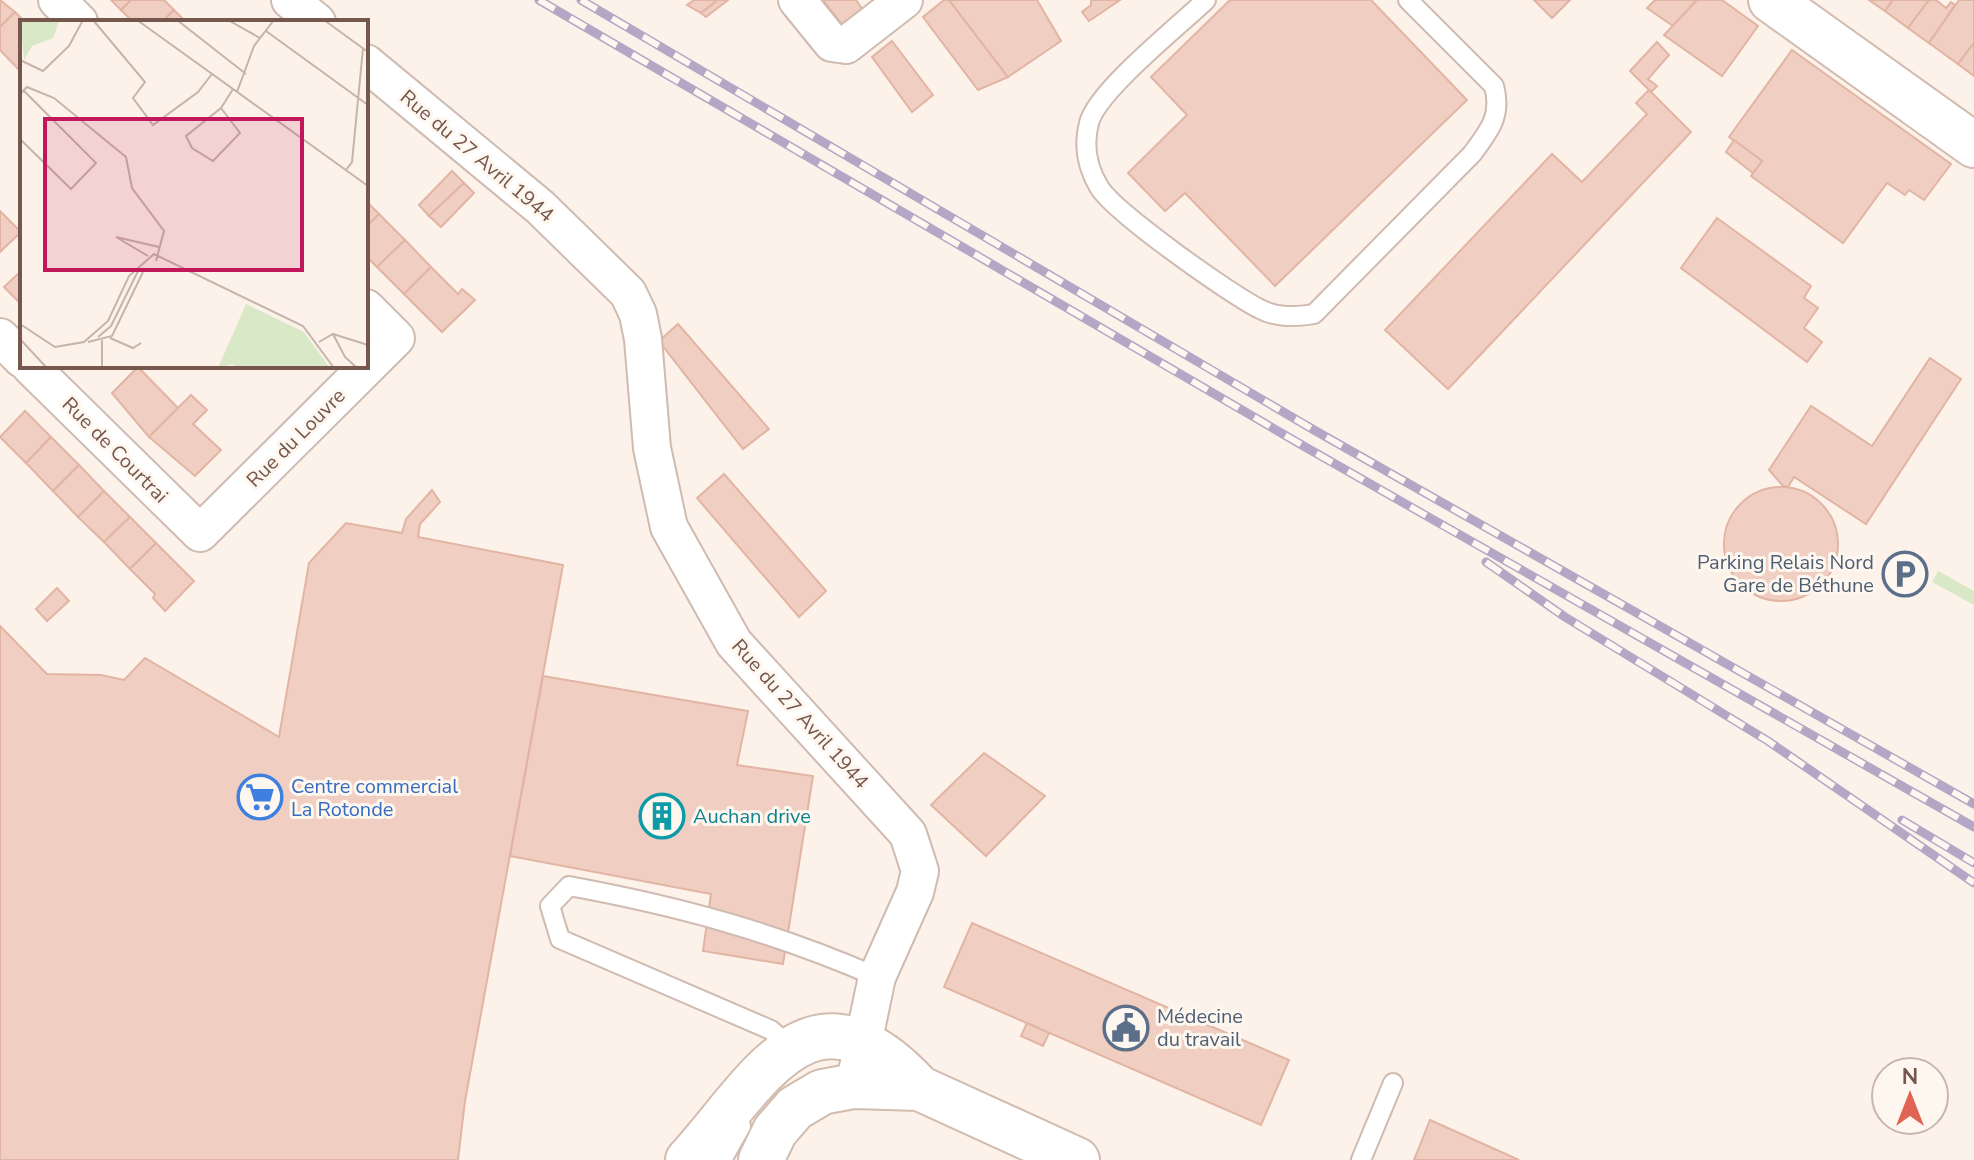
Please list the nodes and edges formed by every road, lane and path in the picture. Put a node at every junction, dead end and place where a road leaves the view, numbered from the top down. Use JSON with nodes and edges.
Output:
{"nodes":[{"id":1,"x":57,"y":0,"type":"edge"},
{"id":2,"x":290,"y":0,"type":"edge"},
{"id":3,"x":797,"y":0,"type":"edge"},
{"id":4,"x":904,"y":0,"type":"edge"},
{"id":5,"x":1206,"y":0,"type":"edge"},
{"id":6,"x":1408,"y":0,"type":"edge"},
{"id":7,"x":1771,"y":0,"type":"edge"},
{"id":8,"x":1817,"y":0,"type":"edge"},
{"id":9,"x":77,"y":20,"type":"edge"},
{"id":10,"x":315,"y":20,"type":"edge"},
{"id":11,"x":368,"y":65,"type":"edge"},
{"id":12,"x":1974,"y":113,"type":"edge"},
{"id":13,"x":1974,"y":145,"type":"edge"},
{"id":14,"x":368,"y":310,"type":"edge"},
{"id":15,"x":0,"y":337,"type":"edge"},
{"id":16,"x":20,"y":357,"type":"edge"},
{"id":17,"x":368,"y":366,"type":"edge"},
{"id":18,"x":32,"y":368,"type":"edge"},
{"id":19,"x":366,"y":368,"type":"edge"},
{"id":20,"x":200,"y":533,"type":"joint"},
{"id":21,"x":877,"y":977,"type":"junction"},
{"id":22,"x":790,"y":1047,"type":"junction"},
{"id":23,"x":858,"y":1065,"type":"junction"},
{"id":24,"x":1393,"y":1083,"type":"dead end"},
{"id":25,"x":688,"y":1160,"type":"edge"},
{"id":26,"x":722,"y":1160,"type":"edge"},
{"id":27,"x":761,"y":1160,"type":"edge"},
{"id":28,"x":1077,"y":1160,"type":"edge"},
{"id":29,"x":1361,"y":1160,"type":"edge"}],
"edges":[{"from":1,"to":9,"type":"street"},
{"from":2,"to":10,"type":"street"},
{"from":3,"to":4,"type":"street"},
{"from":5,"to":6,"type":"lane"},
{"from":7,"to":13,"type":"street"},
{"from":8,"to":12,"type":"street"},
{"from":11,"to":21,"type":"street","name":"Rue du 27 Avril 1944"},
{"from":14,"to":17,"type":"street","name":"Rue du Louvre"},
{"from":15,"to":16,"type":"street"},
{"from":18,"to":20,"type":"street","name":"Rue de Courtrai"},
{"from":19,"to":20,"type":"street","name":"Rue du Louvre"},
{"from":21,"to":22,"type":"lane"},
{"from":21,"to":23,"type":"street","name":"Rue du 27 Avril 1944"},
{"from":22,"to":23,"type":"street"},
{"from":22,"to":25,"type":"street"},
{"from":23,"to":26,"type":"lane"},
{"from":23,"to":27,"type":"street"},
{"from":23,"to":28,"type":"street"},
{"from":24,"to":29,"type":"lane"}]}
